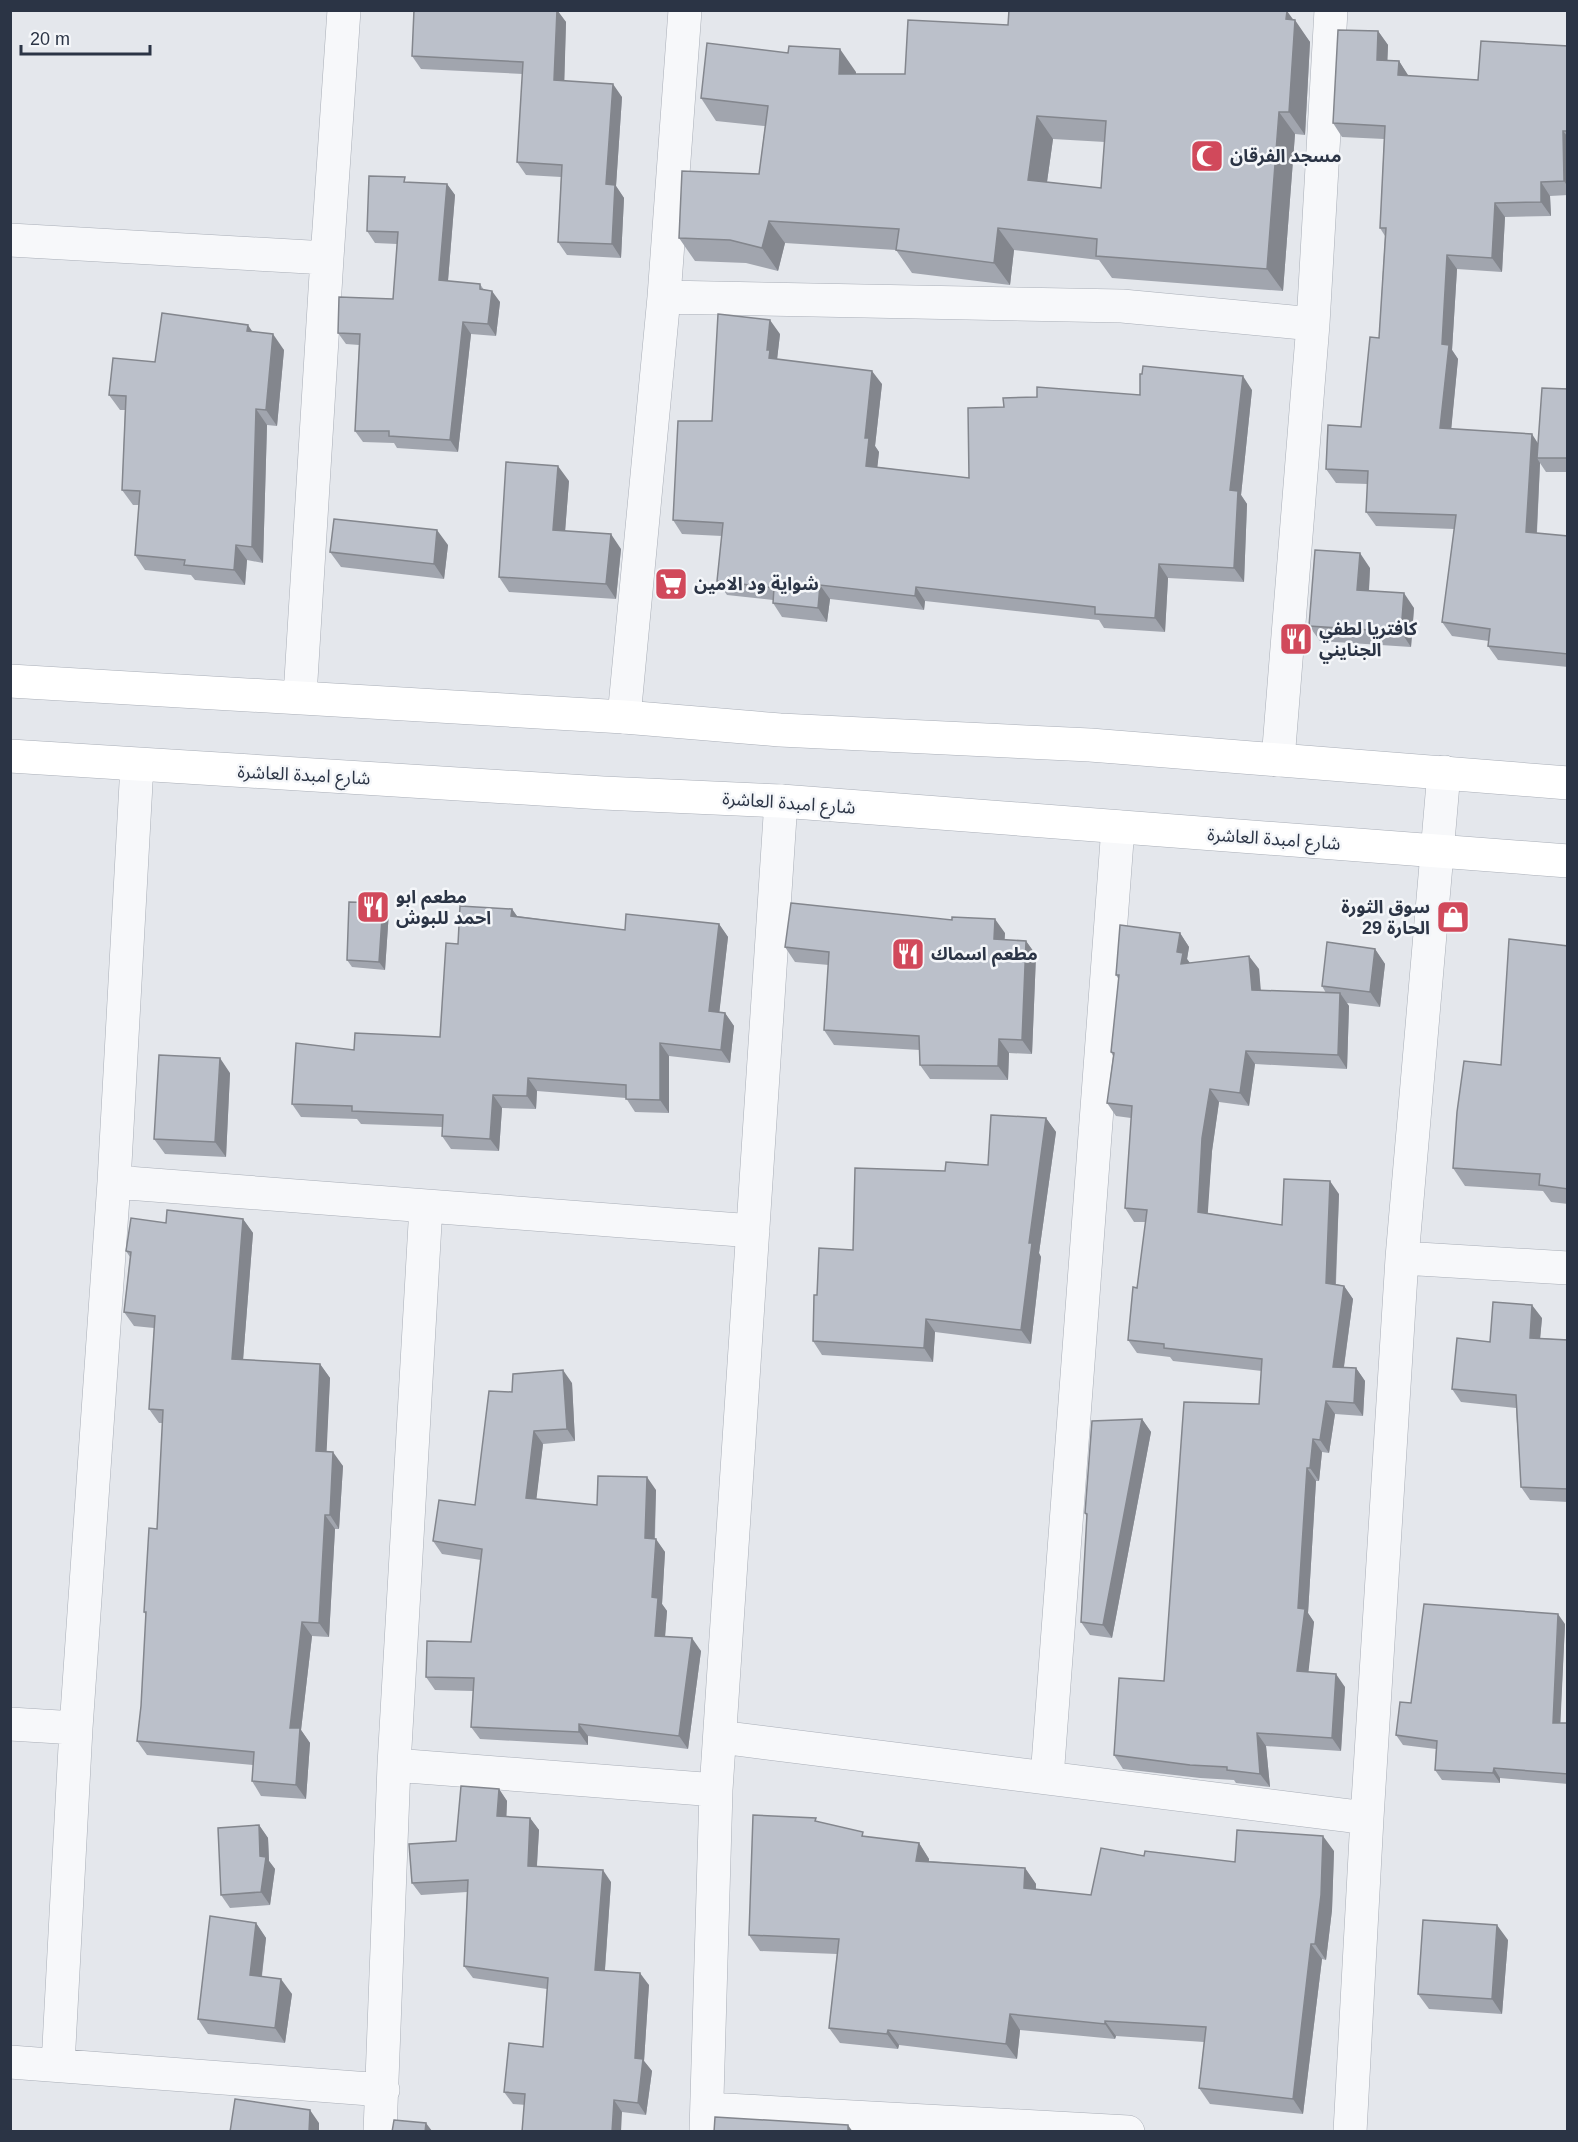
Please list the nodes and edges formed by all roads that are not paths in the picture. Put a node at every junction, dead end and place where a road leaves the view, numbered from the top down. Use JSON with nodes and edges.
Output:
{"nodes":[{"id":1,"x":345,"y":10,"type":"edge"},
{"id":2,"x":685,"y":10,"type":"edge"},
{"id":3,"x":1331,"y":10,"type":"edge"},
{"id":4,"x":10,"y":240,"type":"edge"},
{"id":5,"x":327,"y":258,"type":"junction"},
{"id":6,"x":664,"y":297,"type":"junction"},
{"id":7,"x":1313,"y":324,"type":"junction"},
{"id":8,"x":10,"y":681,"type":"edge"},
{"id":9,"x":300,"y":696,"type":"junction"},
{"id":10,"x":624,"y":717,"type":"junction"},
{"id":11,"x":10,"y":756,"type":"edge"},
{"id":12,"x":1278,"y":760,"type":"junction"},
{"id":13,"x":137,"y":765,"type":"junction"},
{"id":14,"x":1444,"y":772,"type":"junction"},
{"id":15,"x":1568,"y":783,"type":"edge"},
{"id":16,"x":781,"y":801,"type":"junction"},
{"id":17,"x":1118,"y":827,"type":"junction"},
{"id":18,"x":1438,"y":852,"type":"junction"},
{"id":19,"x":1568,"y":861,"type":"edge"},
{"id":20,"x":114,"y":1182,"type":"junction"},
{"id":21,"x":426,"y":1206,"type":"junction"},
{"id":22,"x":753,"y":1232,"type":"junction"},
{"id":23,"x":1402,"y":1258,"type":"junction"},
{"id":24,"x":1568,"y":1268,"type":"edge"},
{"id":25,"x":10,"y":1724,"type":"edge"},
{"id":26,"x":76,"y":1728,"type":"junction"},
{"id":27,"x":720,"y":1737,"type":"junction"},
{"id":28,"x":394,"y":1765,"type":"junction"},
{"id":29,"x":1047,"y":1778,"type":"junction"},
{"id":30,"x":716,"y":1790,"type":"junction"},
{"id":31,"x":1367,"y":1818,"type":"junction"},
{"id":32,"x":10,"y":2062,"type":"edge"},
{"id":33,"x":58,"y":2065,"type":"junction"},
{"id":34,"x":383,"y":2090,"type":"junction"},
{"id":35,"x":707,"y":2120,"type":"edge"},
{"id":36,"x":380,"y":2132,"type":"edge"},
{"id":37,"x":1128,"y":2132,"type":"edge"},
{"id":38,"x":1350,"y":2132,"type":"edge"}],
"edges":[{"from":1,"to":5,"type":"street"},
{"from":2,"to":6,"type":"street"},
{"from":3,"to":7,"type":"street"},
{"from":4,"to":5,"type":"street"},
{"from":5,"to":9,"type":"street"},
{"from":6,"to":7,"type":"street"},
{"from":6,"to":10,"type":"street"},
{"from":7,"to":12,"type":"street"},
{"from":8,"to":9,"type":"main road"},
{"from":9,"to":10,"type":"main road"},
{"from":10,"to":12,"type":"main road"},
{"from":11,"to":13,"type":"main road","name":"شارع امبدة العاشرة"},
{"from":12,"to":14,"type":"main road"},
{"from":13,"to":16,"type":"main road","name":"شارع امبدة العاشرة"},
{"from":13,"to":20,"type":"street"},
{"from":14,"to":15,"type":"main road"},
{"from":14,"to":18,"type":"street"},
{"from":16,"to":17,"type":"main road","name":"شارع امبدة العاشرة"},
{"from":16,"to":22,"type":"street"},
{"from":17,"to":18,"type":"main road","name":"شارع امبدة العاشرة"},
{"from":17,"to":29,"type":"street"},
{"from":18,"to":19,"type":"main road","name":"شارع امبدة العاشرة"},
{"from":18,"to":23,"type":"street"},
{"from":20,"to":21,"type":"street"},
{"from":20,"to":26,"type":"street"},
{"from":21,"to":22,"type":"street"},
{"from":21,"to":28,"type":"street"},
{"from":22,"to":27,"type":"street"},
{"from":23,"to":24,"type":"street"},
{"from":23,"to":31,"type":"street"},
{"from":25,"to":26,"type":"street"},
{"from":26,"to":33,"type":"street"},
{"from":27,"to":29,"type":"street"},
{"from":27,"to":30,"type":"street"},
{"from":28,"to":30,"type":"street"},
{"from":28,"to":34,"type":"street"},
{"from":29,"to":31,"type":"street"},
{"from":30,"to":35,"type":"street"},
{"from":31,"to":38,"type":"street"},
{"from":32,"to":33,"type":"street"},
{"from":33,"to":34,"type":"street"},
{"from":34,"to":36,"type":"street"},
{"from":35,"to":37,"type":"street"}]}
